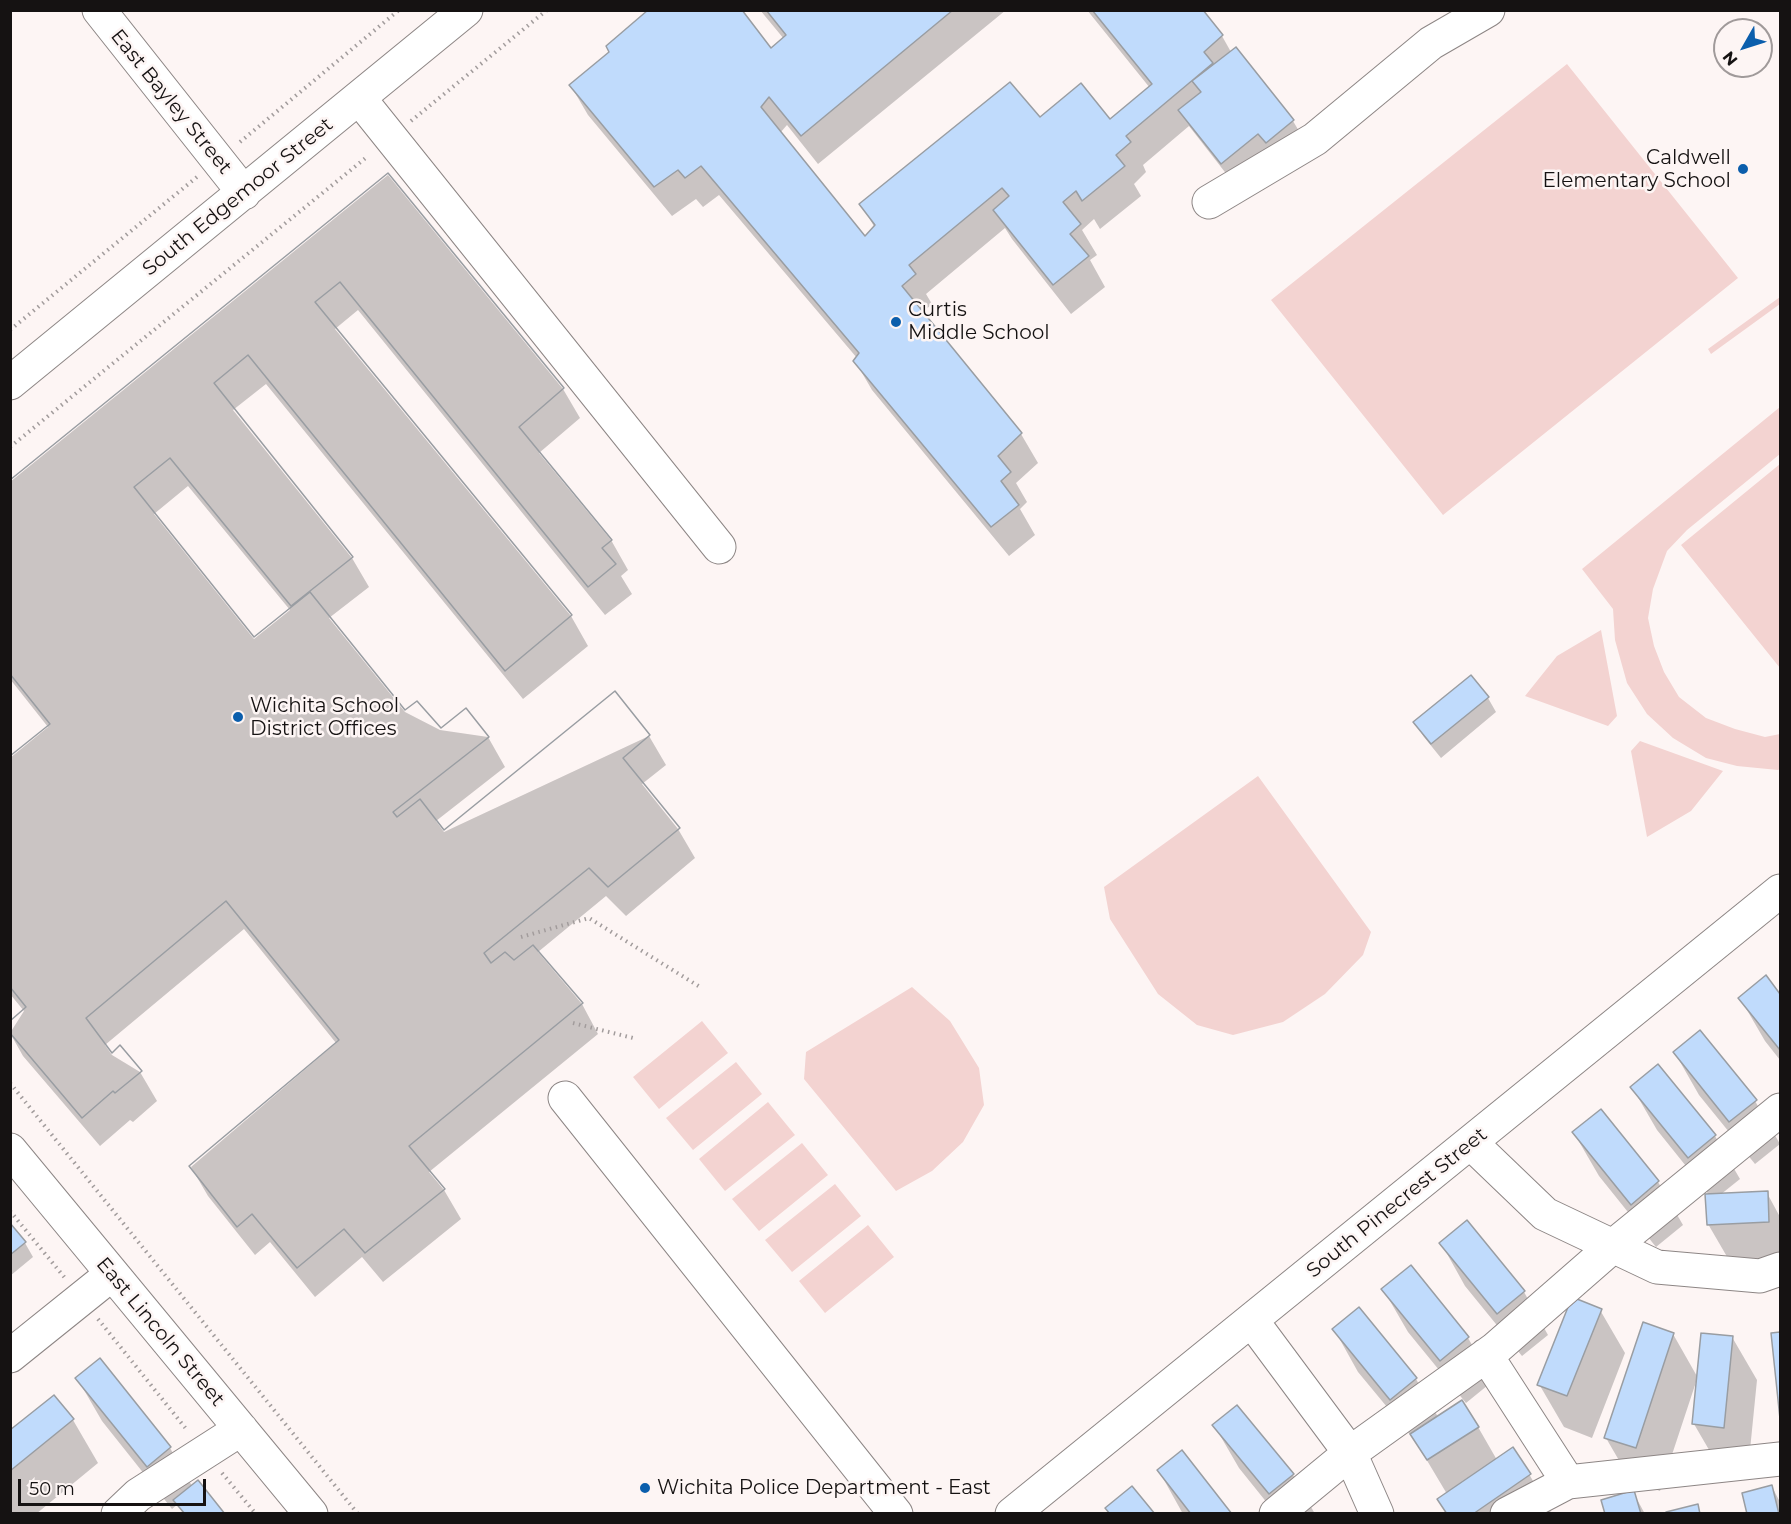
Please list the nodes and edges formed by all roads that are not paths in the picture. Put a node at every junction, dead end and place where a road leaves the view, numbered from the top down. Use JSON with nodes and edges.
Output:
{"nodes":[{"id":1,"x":99,"y":10,"type":"edge"},
{"id":2,"x":466,"y":10,"type":"edge"},
{"id":3,"x":1488,"y":10,"type":"edge"},
{"id":4,"x":359,"y":98,"type":"junction"},
{"id":5,"x":244,"y":193,"type":"junction"},
{"id":6,"x":1209,"y":202,"type":"dead end"},
{"id":7,"x":10,"y":383,"type":"edge"},
{"id":8,"x":719,"y":547,"type":"dead end"},
{"id":9,"x":1780,"y":891,"type":"edge"},
{"id":10,"x":565,"y":1098,"type":"dead end"},
{"id":11,"x":1780,"y":1110,"type":"edge"},
{"id":12,"x":1471,"y":1143,"type":"junction"},
{"id":13,"x":10,"y":1150,"type":"edge"},
{"id":14,"x":1613,"y":1246,"type":"junction"},
{"id":15,"x":1780,"y":1269,"type":"edge"},
{"id":16,"x":112,"y":1274,"type":"junction"},
{"id":17,"x":1252,"y":1321,"type":"junction"},
{"id":18,"x":1486,"y":1355,"type":"junction"},
{"id":19,"x":10,"y":1356,"type":"edge"},
{"id":20,"x":241,"y":1429,"type":"junction"},
{"id":21,"x":1350,"y":1453,"type":"junction"},
{"id":22,"x":1780,"y":1459,"type":"edge"},
{"id":23,"x":1568,"y":1482,"type":"junction"},
{"id":24,"x":118,"y":1514,"type":"edge"},
{"id":25,"x":311,"y":1514,"type":"edge"},
{"id":26,"x":896,"y":1514,"type":"edge"},
{"id":27,"x":1012,"y":1514,"type":"edge"},
{"id":28,"x":1276,"y":1514,"type":"edge"},
{"id":29,"x":1377,"y":1514,"type":"edge"},
{"id":30,"x":1507,"y":1514,"type":"edge"}],
"edges":[{"from":1,"to":5,"type":"street","name":"East Bayley Street"},
{"from":2,"to":4,"type":"street","name":"South Edgemoor Street"},
{"from":3,"to":6,"type":"street"},
{"from":4,"to":5,"type":"street","name":"South Edgemoor Street"},
{"from":4,"to":8,"type":"street"},
{"from":5,"to":7,"type":"street","name":"South Edgemoor Street"},
{"from":9,"to":12,"type":"street","name":"South Pinecrest Street"},
{"from":10,"to":26,"type":"street"},
{"from":11,"to":14,"type":"street"},
{"from":12,"to":14,"type":"street"},
{"from":12,"to":17,"type":"street","name":"South Pinecrest Street"},
{"from":13,"to":16,"type":"street","name":"East Lincoln Street"},
{"from":14,"to":15,"type":"street"},
{"from":14,"to":18,"type":"street"},
{"from":16,"to":19,"type":"street"},
{"from":16,"to":20,"type":"street","name":"East Lincoln Street"},
{"from":17,"to":21,"type":"street"},
{"from":17,"to":27,"type":"street","name":"South Pinecrest Street"},
{"from":18,"to":21,"type":"street"},
{"from":18,"to":23,"type":"street"},
{"from":20,"to":24,"type":"street"},
{"from":20,"to":25,"type":"street","name":"East Lincoln Street"},
{"from":21,"to":28,"type":"street"},
{"from":21,"to":29,"type":"street"},
{"from":22,"to":23,"type":"street"},
{"from":23,"to":30,"type":"street"}]}
